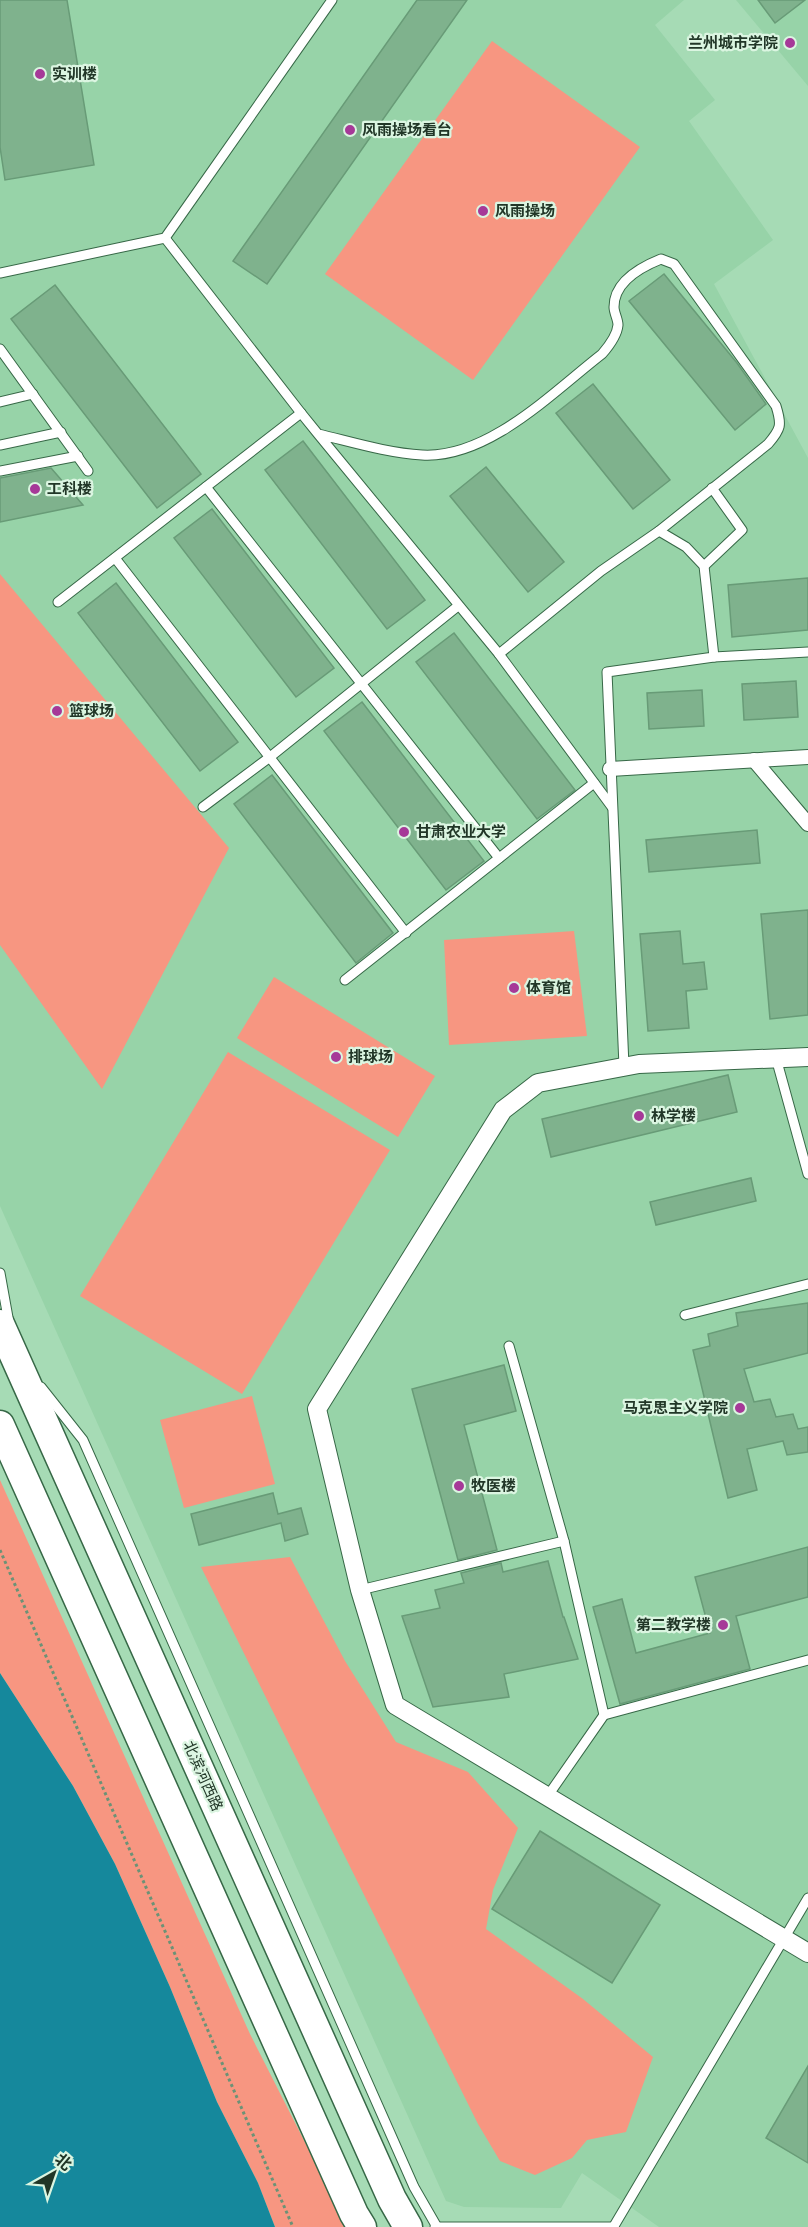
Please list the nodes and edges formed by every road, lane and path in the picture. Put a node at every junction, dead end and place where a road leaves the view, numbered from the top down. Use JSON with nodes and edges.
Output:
{"nodes":[{"id":1,"x":332,"y":0,"type":"edge"},
{"id":2,"x":165,"y":238,"type":"junction"},
{"id":3,"x":0,"y":273,"type":"edge"},
{"id":4,"x":0,"y":349,"type":"edge"},
{"id":5,"x":3,"y":359,"type":"edge"},
{"id":6,"x":33,"y":394,"type":"junction"},
{"id":7,"x":0,"y":402,"type":"edge"},
{"id":8,"x":301,"y":413,"type":"junction"},
{"id":9,"x":60,"y":432,"type":"junction"},
{"id":10,"x":318,"y":434,"type":"junction"},
{"id":11,"x":0,"y":445,"type":"edge"},
{"id":12,"x":78,"y":456,"type":"junction"},
{"id":13,"x":0,"y":471,"type":"edge"},
{"id":14,"x":88,"y":471,"type":"dead end"},
{"id":15,"x":206,"y":488,"type":"junction"},
{"id":16,"x":712,"y":488,"type":"junction"},
{"id":17,"x":659,"y":531,"type":"junction"},
{"id":18,"x":115,"y":558,"type":"junction"},
{"id":19,"x":704,"y":567,"type":"junction"},
{"id":20,"x":58,"y":602,"type":"dead end"},
{"id":21,"x":458,"y":606,"type":"junction"},
{"id":22,"x":808,"y":652,"type":"edge"},
{"id":23,"x":499,"y":654,"type":"junction"},
{"id":24,"x":714,"y":657,"type":"junction"},
{"id":25,"x":361,"y":684,"type":"junction"},
{"id":26,"x":270,"y":757,"type":"junction"},
{"id":27,"x":808,"y":757,"type":"edge"},
{"id":28,"x":754,"y":760,"type":"junction"},
{"id":29,"x":610,"y":769,"type":"junction"},
{"id":30,"x":594,"y":783,"type":"junction"},
{"id":31,"x":203,"y":807,"type":"dead end"},
{"id":32,"x":612,"y":807,"type":"junction"},
{"id":33,"x":808,"y":824,"type":"edge"},
{"id":34,"x":500,"y":858,"type":"junction"},
{"id":35,"x":406,"y":933,"type":"junction"},
{"id":36,"x":345,"y":980,"type":"dead end"},
{"id":37,"x":808,"y":1057,"type":"edge"},
{"id":38,"x":776,"y":1058,"type":"junction"},
{"id":39,"x":624,"y":1066,"type":"junction"},
{"id":40,"x":808,"y":1174,"type":"edge"},
{"id":41,"x":0,"y":1273,"type":"edge"},
{"id":42,"x":808,"y":1284,"type":"edge"},
{"id":43,"x":685,"y":1315,"type":"dead end"},
{"id":44,"x":0,"y":1324,"type":"edge"},
{"id":45,"x":509,"y":1346,"type":"dead end"},
{"id":46,"x":7,"y":1358,"type":"edge"},
{"id":47,"x":0,"y":1425,"type":"edge"},
{"id":48,"x":564,"y":1541,"type":"junction"},
{"id":49,"x":0,"y":1550,"type":"edge"},
{"id":50,"x":360,"y":1590,"type":"junction"},
{"id":51,"x":808,"y":1660,"type":"edge"},
{"id":52,"x":604,"y":1715,"type":"junction"},
{"id":53,"x":547,"y":1797,"type":"junction"},
{"id":54,"x":808,"y":1898,"type":"edge"},
{"id":55,"x":784,"y":1938,"type":"junction"},
{"id":56,"x":808,"y":1953,"type":"edge"},
{"id":57,"x":614,"y":2226,"type":"edge"},
{"id":58,"x":293,"y":2227,"type":"edge"},
{"id":59,"x":362,"y":2227,"type":"edge"},
{"id":60,"x":408,"y":2227,"type":"edge"},
{"id":61,"x":436,"y":2227,"type":"edge"}],
"edges":[{"from":1,"to":2,"type":"lane"},
{"from":2,"to":3,"type":"lane"},
{"from":2,"to":8,"type":"lane"},
{"from":4,"to":5,"type":"lane"},
{"from":5,"to":6,"type":"lane"},
{"from":6,"to":7,"type":"lane"},
{"from":6,"to":9,"type":"lane"},
{"from":8,"to":10,"type":"lane"},
{"from":8,"to":15,"type":"lane"},
{"from":9,"to":11,"type":"lane"},
{"from":9,"to":12,"type":"lane"},
{"from":10,"to":16,"type":"lane"},
{"from":10,"to":21,"type":"lane"},
{"from":12,"to":13,"type":"lane"},
{"from":12,"to":14,"type":"lane"},
{"from":15,"to":18,"type":"lane"},
{"from":15,"to":25,"type":"lane"},
{"from":16,"to":17,"type":"lane"},
{"from":16,"to":19,"type":"lane"},
{"from":17,"to":19,"type":"lane"},
{"from":17,"to":23,"type":"lane"},
{"from":18,"to":20,"type":"lane"},
{"from":18,"to":26,"type":"lane"},
{"from":19,"to":24,"type":"lane"},
{"from":21,"to":23,"type":"lane"},
{"from":21,"to":25,"type":"lane"},
{"from":22,"to":24,"type":"lane"},
{"from":23,"to":30,"type":"lane"},
{"from":24,"to":29,"type":"lane"},
{"from":25,"to":26,"type":"lane"},
{"from":25,"to":34,"type":"lane"},
{"from":26,"to":31,"type":"lane"},
{"from":26,"to":35,"type":"lane"},
{"from":27,"to":28,"type":"street"},
{"from":28,"to":29,"type":"street"},
{"from":28,"to":33,"type":"street"},
{"from":29,"to":32,"type":"lane"},
{"from":30,"to":32,"type":"lane"},
{"from":30,"to":34,"type":"lane"},
{"from":32,"to":39,"type":"lane"},
{"from":34,"to":35,"type":"lane"},
{"from":35,"to":36,"type":"lane"},
{"from":37,"to":38,"type":"street"},
{"from":38,"to":39,"type":"street"},
{"from":38,"to":40,"type":"lane"},
{"from":39,"to":50,"type":"street"},
{"from":41,"to":46,"type":"lane"},
{"from":42,"to":43,"type":"lane"},
{"from":44,"to":46,"type":"main road","name":"北滨河西路"},
{"from":45,"to":48,"type":"lane"},
{"from":46,"to":60,"type":"main road","name":"北滨河西路"},
{"from":46,"to":61,"type":"lane"},
{"from":47,"to":59,"type":"main road"},
{"from":48,"to":50,"type":"lane"},
{"from":48,"to":52,"type":"lane"},
{"from":49,"to":58,"type":"path"},
{"from":50,"to":53,"type":"street"},
{"from":51,"to":52,"type":"lane"},
{"from":52,"to":53,"type":"lane"},
{"from":53,"to":55,"type":"street"},
{"from":54,"to":55,"type":"lane"},
{"from":55,"to":56,"type":"street"},
{"from":55,"to":57,"type":"lane"},
{"from":57,"to":61,"type":"lane"}]}
